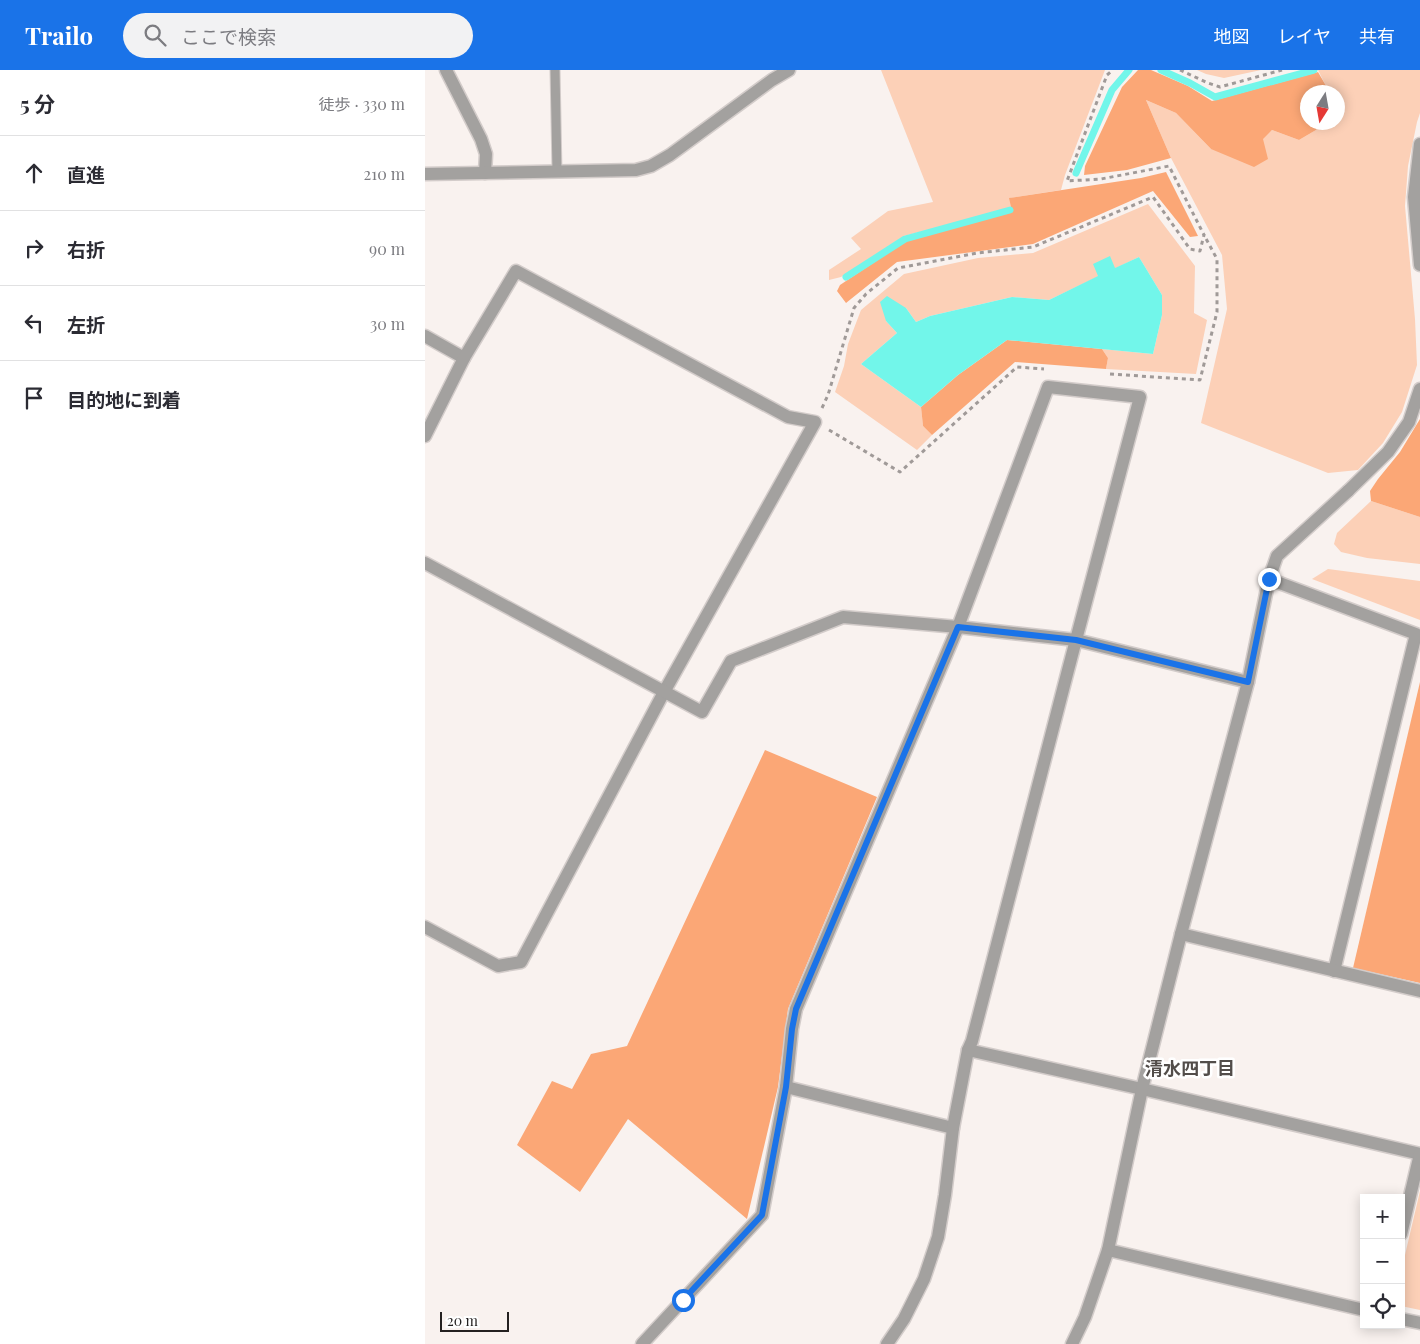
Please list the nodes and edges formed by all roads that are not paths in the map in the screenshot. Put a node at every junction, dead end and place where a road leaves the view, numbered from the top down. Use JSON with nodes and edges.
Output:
{"nodes":[{"id":1,"x":446,"y":70,"type":"edge"},
{"id":2,"x":555,"y":70,"type":"edge"},
{"id":3,"x":789,"y":70,"type":"edge"},
{"id":4,"x":1420,"y":144,"type":"edge"},
{"id":5,"x":557,"y":171,"type":"junction"},
{"id":6,"x":485,"y":173,"type":"junction"},
{"id":7,"x":425,"y":174,"type":"edge"},
{"id":8,"x":1420,"y":266,"type":"edge"},
{"id":9,"x":425,"y":336,"type":"edge"},
{"id":10,"x":464,"y":358,"type":"junction"},
{"id":11,"x":1420,"y":389,"type":"edge"},
{"id":12,"x":425,"y":436,"type":"edge"},
{"id":13,"x":425,"y":563,"type":"edge"},
{"id":14,"x":1269,"y":579,"type":"junction"},
{"id":15,"x":958,"y":627,"type":"junction"},
{"id":16,"x":1418,"y":634,"type":"edge"},
{"id":17,"x":1076,"y":640,"type":"junction"},
{"id":18,"x":1248,"y":682,"type":"junction"},
{"id":19,"x":664,"y":692,"type":"junction"},
{"id":20,"x":425,"y":927,"type":"edge"},
{"id":21,"x":1181,"y":934,"type":"junction"},
{"id":22,"x":1334,"y":971,"type":"junction"},
{"id":23,"x":1420,"y":991,"type":"edge"},
{"id":24,"x":968,"y":1050,"type":"junction"},
{"id":25,"x":786,"y":1087,"type":"junction"},
{"id":26,"x":1141,"y":1089,"type":"junction"},
{"id":27,"x":953,"y":1128,"type":"junction"},
{"id":28,"x":1420,"y":1154,"type":"edge"},
{"id":29,"x":1405,"y":1217,"type":"edge"},
{"id":30,"x":1108,"y":1250,"type":"junction"},
{"id":31,"x":1360,"y":1309,"type":"edge"},
{"id":32,"x":1405,"y":1320,"type":"edge"},
{"id":33,"x":1420,"y":1323,"type":"edge"},
{"id":34,"x":649,"y":1342,"type":"edge"},
{"id":35,"x":887,"y":1344,"type":"edge"},
{"id":36,"x":1072,"y":1344,"type":"edge"}],
"edges":[{"from":1,"to":6,"type":"street"},
{"from":2,"to":5,"type":"lane"},
{"from":3,"to":5,"type":"street"},
{"from":4,"to":8,"type":"street"},
{"from":5,"to":6,"type":"street"},
{"from":6,"to":7,"type":"street"},
{"from":9,"to":10,"type":"street"},
{"from":10,"to":12,"type":"street"},
{"from":10,"to":19,"type":"street"},
{"from":11,"to":14,"type":"street"},
{"from":13,"to":19,"type":"street"},
{"from":14,"to":16,"type":"street"},
{"from":14,"to":18,"type":"street"},
{"from":15,"to":17,"type":"street"},
{"from":15,"to":17,"type":"street"},
{"from":15,"to":19,"type":"street"},
{"from":15,"to":25,"type":"street"},
{"from":16,"to":22,"type":"street"},
{"from":17,"to":18,"type":"street"},
{"from":17,"to":24,"type":"street"},
{"from":18,"to":21,"type":"street"},
{"from":19,"to":20,"type":"street"},
{"from":21,"to":22,"type":"street"},
{"from":21,"to":26,"type":"street"},
{"from":22,"to":23,"type":"street"},
{"from":24,"to":26,"type":"street"},
{"from":24,"to":27,"type":"street"},
{"from":25,"to":27,"type":"street"},
{"from":25,"to":34,"type":"street"},
{"from":26,"to":28,"type":"street"},
{"from":26,"to":30,"type":"street"},
{"from":27,"to":35,"type":"street"},
{"from":28,"to":29,"type":"street"},
{"from":30,"to":31,"type":"street"},
{"from":30,"to":36,"type":"street"},
{"from":32,"to":33,"type":"street"}]}
